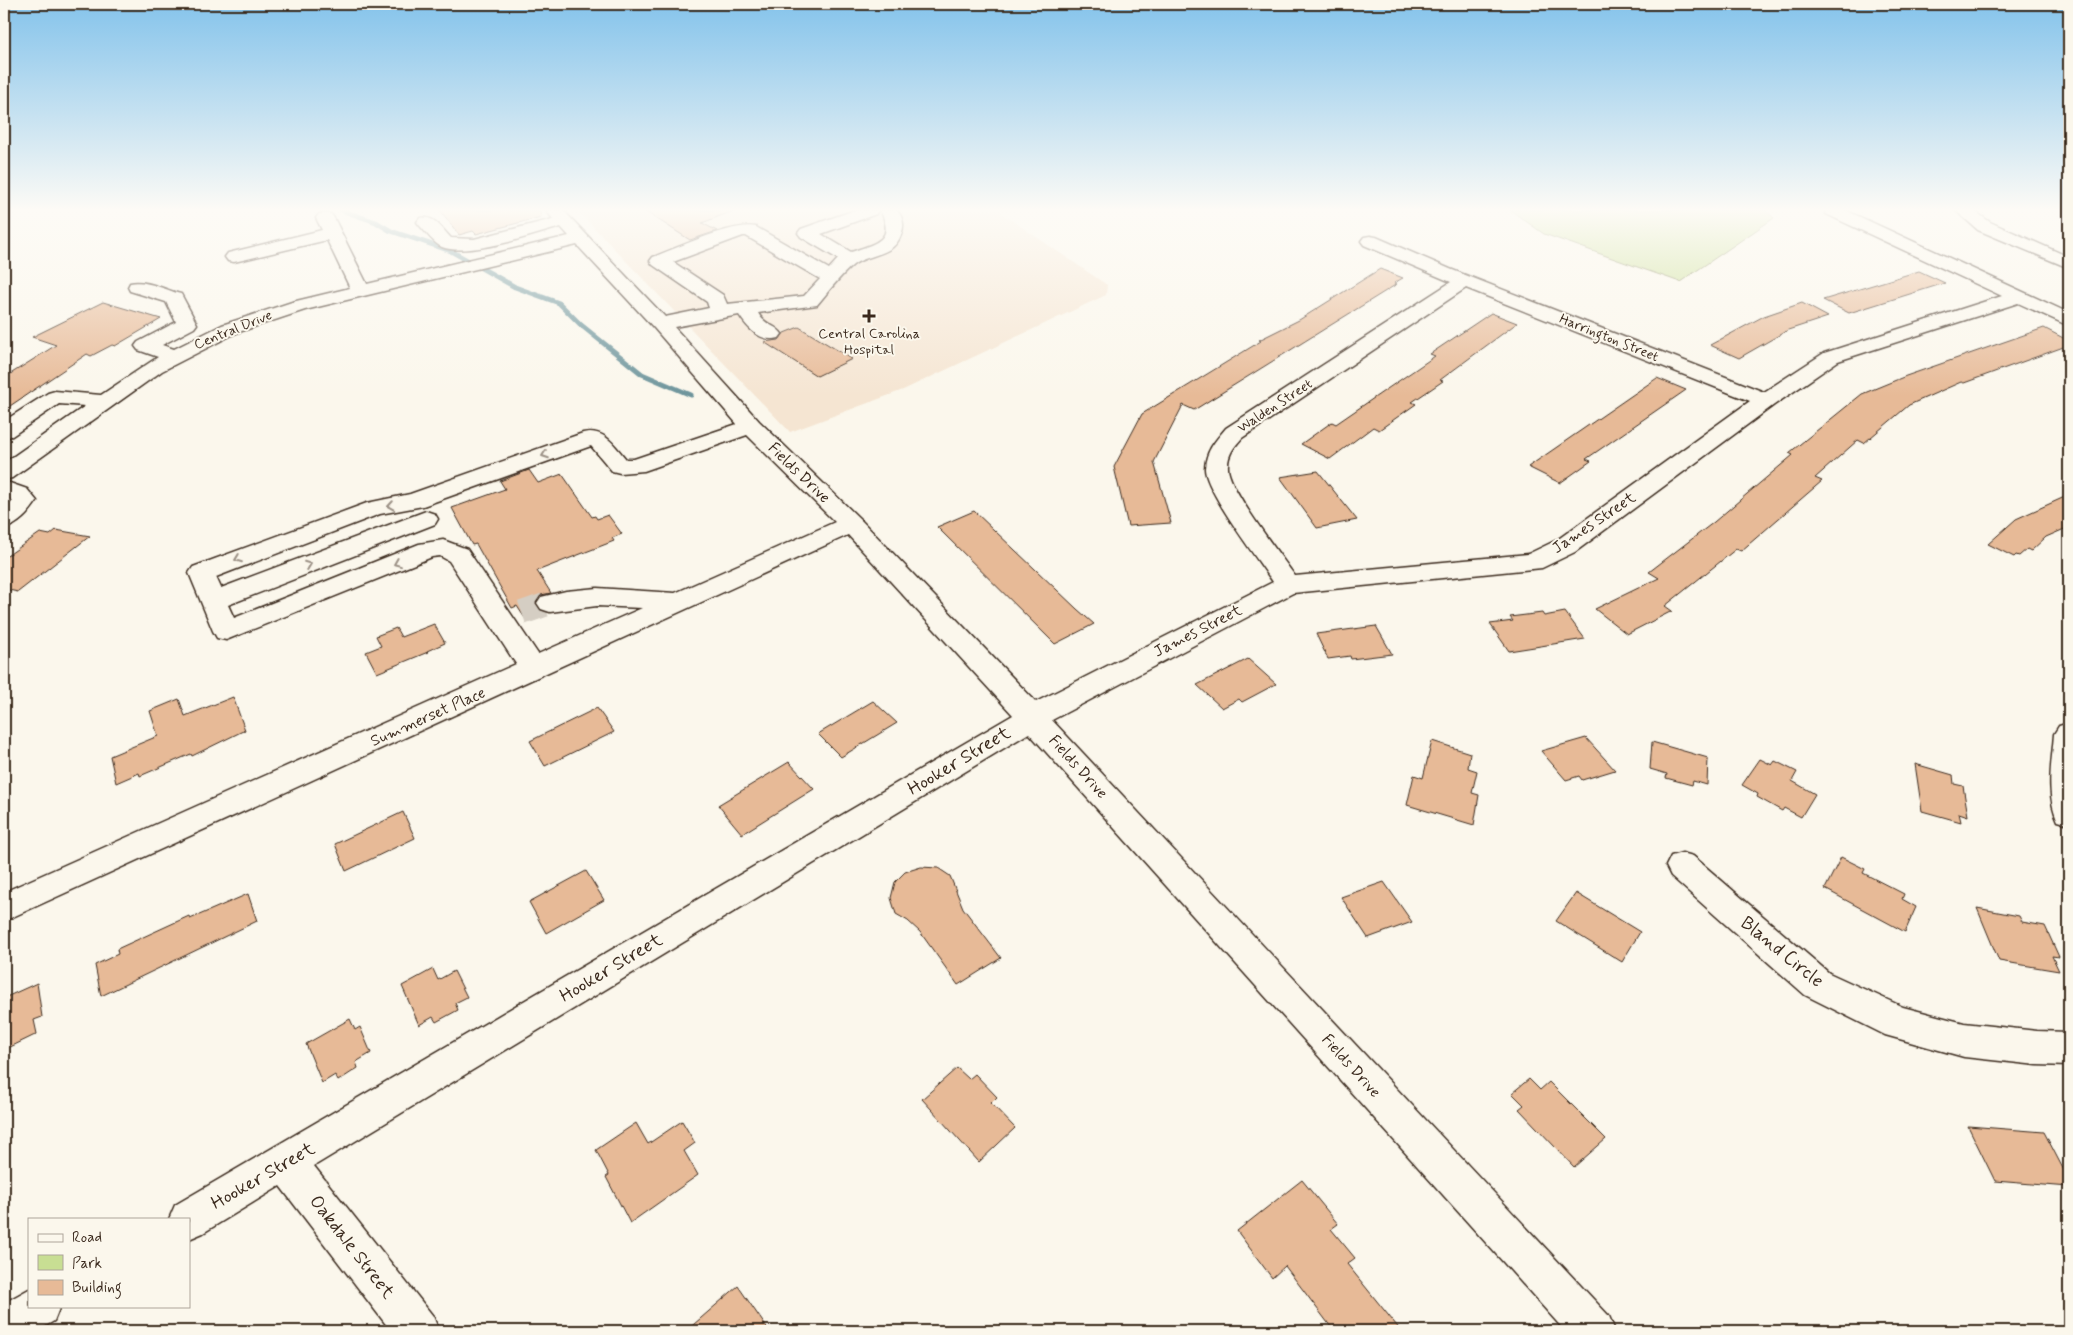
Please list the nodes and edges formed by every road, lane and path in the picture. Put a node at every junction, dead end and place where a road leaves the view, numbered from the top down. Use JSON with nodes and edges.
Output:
{"nodes":[{"id":1,"x":352,"y":272,"type":"edge"},
{"id":2,"x":418,"y":272,"type":"edge"},
{"id":3,"x":613,"y":272,"type":"edge"},
{"id":4,"x":676,"y":272,"type":"edge"},
{"id":5,"x":822,"y":272,"type":"edge"},
{"id":6,"x":837,"y":272,"type":"edge"},
{"id":7,"x":1445,"y":272,"type":"edge"},
{"id":8,"x":1967,"y":272,"type":"edge"},
{"id":9,"x":832,"y":278,"type":"junction"},
{"id":10,"x":1466,"y":281,"type":"junction"},
{"id":11,"x":137,"y":287,"type":"dead end"},
{"id":12,"x":361,"y":291,"type":"junction"},
{"id":13,"x":2018,"y":296,"type":"junction"},
{"id":14,"x":746,"y":309,"type":"junction"},
{"id":15,"x":720,"y":311,"type":"junction"},
{"id":16,"x":2069,"y":320,"type":"edge"},
{"id":17,"x":661,"y":324,"type":"junction"},
{"id":18,"x":772,"y":334,"type":"dead end"},
{"id":19,"x":174,"y":356,"type":"junction"},
{"id":20,"x":1766,"y":400,"type":"junction"},
{"id":21,"x":103,"y":402,"type":"junction"},
{"id":22,"x":751,"y":426,"type":"junction"},
{"id":23,"x":4,"y":432,"type":"edge"},
{"id":24,"x":4,"y":473,"type":"edge"},
{"id":25,"x":4,"y":488,"type":"edge"},
{"id":26,"x":420,"y":510,"type":"junction"},
{"id":27,"x":4,"y":521,"type":"edge"},
{"id":28,"x":851,"y":524,"type":"junction"},
{"id":29,"x":443,"y":548,"type":"junction"},
{"id":30,"x":1288,"y":585,"type":"junction"},
{"id":31,"x":214,"y":601,"type":"junction"},
{"id":32,"x":679,"y":602,"type":"junction"},
{"id":33,"x":550,"y":603,"type":"tunnel mouth"},
{"id":34,"x":533,"y":669,"type":"junction"},
{"id":35,"x":1032,"y":717,"type":"junction"},
{"id":36,"x":2069,"y":734,"type":"edge"},
{"id":37,"x":2069,"y":812,"type":"edge"},
{"id":38,"x":1682,"y":866,"type":"dead end"},
{"id":39,"x":4,"y":908,"type":"edge"},
{"id":40,"x":2069,"y":1049,"type":"edge"},
{"id":41,"x":286,"y":1162,"type":"junction"},
{"id":42,"x":190,"y":1218,"type":"edge"},
{"id":43,"x":37,"y":1308,"type":"edge"},
{"id":44,"x":4,"y":1327,"type":"edge"},
{"id":45,"x":418,"y":1331,"type":"edge"},
{"id":46,"x":1594,"y":1331,"type":"edge"}],
"edges":[{"from":1,"to":12,"type":"street"},
{"from":2,"to":12,"type":"street","name":"Central Drive"},
{"from":3,"to":17,"type":"street","name":"Fields Drive"},
{"from":4,"to":15,"type":"street"},
{"from":5,"to":9,"type":"street"},
{"from":6,"to":9,"type":"street"},
{"from":7,"to":10,"type":"street","name":"Harrington Street"},
{"from":8,"to":13,"type":"street"},
{"from":9,"to":14,"type":"street"},
{"from":10,"to":20,"type":"street","name":"Harrington Street"},
{"from":10,"to":30,"type":"street","name":"Walden Street"},
{"from":11,"to":19,"type":"street"},
{"from":12,"to":19,"type":"street","name":"Central Drive"},
{"from":13,"to":16,"type":"street"},
{"from":13,"to":20,"type":"street","name":"James Street"},
{"from":14,"to":15,"type":"street"},
{"from":14,"to":18,"type":"street"},
{"from":15,"to":17,"type":"street"},
{"from":17,"to":22,"type":"street","name":"Fields Drive"},
{"from":19,"to":21,"type":"street","name":"Central Drive"},
{"from":20,"to":30,"type":"street","name":"James Street"},
{"from":21,"to":23,"type":"street"},
{"from":21,"to":24,"type":"street","name":"Central Drive"},
{"from":22,"to":26,"type":"street","one_way":true},
{"from":22,"to":28,"type":"street","name":"Fields Drive"},
{"from":25,"to":27,"type":"street"},
{"from":26,"to":29,"type":"street"},
{"from":31,"to":26,"type":"street","one_way":true},
{"from":26,"to":31,"type":"street","one_way":true},
{"from":28,"to":32,"type":"street","name":"Summerset Place"},
{"from":28,"to":35,"type":"street","name":"Fields Drive"},
{"from":29,"to":31,"type":"street","one_way":true},
{"from":29,"to":34,"type":"street"},
{"from":30,"to":35,"type":"street","name":"James Street"},
{"from":32,"to":33,"type":"street"},
{"from":32,"to":34,"type":"street","name":"Summerset Place"},
{"from":34,"to":39,"type":"street","name":"Summerset Place"},
{"from":35,"to":41,"type":"street","name":"Hooker Street"},
{"from":35,"to":46,"type":"street","name":"Fields Drive"},
{"from":36,"to":37,"type":"street"},
{"from":38,"to":40,"type":"street","name":"Bland Circle"},
{"from":41,"to":42,"type":"street","name":"Hooker Street"},
{"from":41,"to":45,"type":"street","name":"Oakdale Street"},
{"from":43,"to":44,"type":"street"}]}
